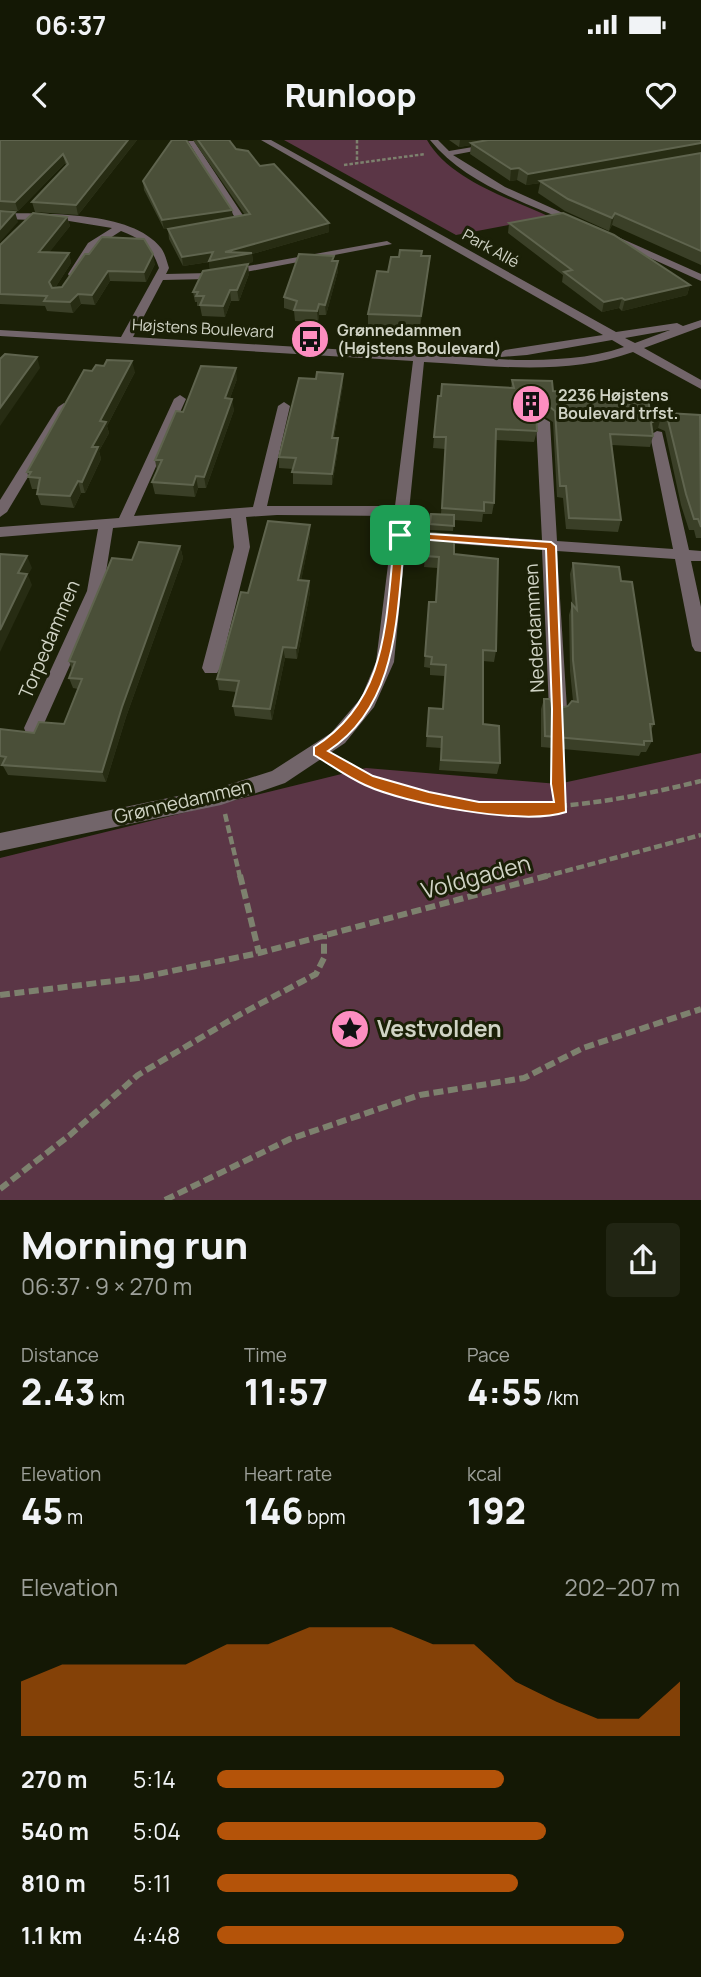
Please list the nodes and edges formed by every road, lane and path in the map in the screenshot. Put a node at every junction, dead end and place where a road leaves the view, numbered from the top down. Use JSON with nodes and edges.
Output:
{"nodes":[{"id":1,"x":265,"y":140,"type":"edge"},
{"id":2,"x":357,"y":140,"type":"edge"},
{"id":3,"x":434,"y":140,"type":"edge"},
{"id":4,"x":528,"y":140,"type":"edge"},
{"id":5,"x":191,"y":143,"type":"edge"},
{"id":6,"x":445,"y":153,"type":"junction"},
{"id":7,"x":357,"y":163,"type":"junction"},
{"id":8,"x":317,"y":169,"type":"junction"},
{"id":9,"x":525,"y":191,"type":"dead end"},
{"id":10,"x":511,"y":193,"type":"junction"},
{"id":11,"x":0,"y":216,"type":"edge"},
{"id":12,"x":586,"y":226,"type":"edge"},
{"id":13,"x":121,"y":227,"type":"junction"},
{"id":14,"x":219,"y":227,"type":"edge"},
{"id":15,"x":597,"y":231,"type":"edge"},
{"id":16,"x":158,"y":235,"type":"dead end"},
{"id":17,"x":146,"y":237,"type":"junction"},
{"id":18,"x":387,"y":244,"type":"dead end"},
{"id":19,"x":161,"y":277,"type":"junction"},
{"id":20,"x":701,"y":278,"type":"edge"},
{"id":21,"x":63,"y":288,"type":"edge"},
{"id":22,"x":0,"y":333,"type":"edge"},
{"id":23,"x":612,"y":334,"type":"junction"},
{"id":24,"x":126,"y":340,"type":"junction"},
{"id":25,"x":636,"y":348,"type":"junction"},
{"id":26,"x":419,"y":357,"type":"junction"},
{"id":27,"x":445,"y":359,"type":"junction"},
{"id":28,"x":701,"y":384,"type":"edge"},
{"id":29,"x":70,"y":397,"type":"edge"},
{"id":30,"x":180,"y":400,"type":"dead end"},
{"id":31,"x":284,"y":407,"type":"dead end"},
{"id":32,"x":543,"y":422,"type":"edge"},
{"id":33,"x":657,"y":435,"type":"edge"},
{"id":34,"x":403,"y":511,"type":"junction"},
{"id":35,"x":0,"y":512,"type":"edge"},
{"id":36,"x":259,"y":512,"type":"junction"},
{"id":37,"x":238,"y":514,"type":"junction"},
{"id":38,"x":124,"y":523,"type":"junction"},
{"id":39,"x":106,"y":524,"type":"junction"},
{"id":40,"x":0,"y":532,"type":"edge"},
{"id":41,"x":400,"y":535,"type":"junction"},
{"id":42,"x":551,"y":546,"type":"junction"},
{"id":43,"x":682,"y":555,"type":"junction"},
{"id":44,"x":701,"y":556,"type":"edge"},
{"id":45,"x":701,"y":646,"type":"edge"},
{"id":46,"x":211,"y":668,"type":"dead end"},
{"id":47,"x":558,"y":709,"type":"joint"},
{"id":48,"x":33,"y":728,"type":"edge"},
{"id":49,"x":318,"y":751,"type":"junction"},
{"id":50,"x":701,"y":781,"type":"edge"},
{"id":51,"x":221,"y":796,"type":"junction"},
{"id":52,"x":562,"y":808,"type":"junction"},
{"id":53,"x":701,"y":835,"type":"edge"},
{"id":54,"x":0,"y":842,"type":"edge"},
{"id":55,"x":324,"y":935,"type":"junction"},
{"id":56,"x":259,"y":953,"type":"junction"},
{"id":57,"x":0,"y":995,"type":"edge"},
{"id":58,"x":701,"y":1009,"type":"edge"},
{"id":59,"x":0,"y":1189,"type":"edge"},
{"id":60,"x":165,"y":1200,"type":"edge"}],
"edges":[{"from":1,"to":8,"type":"street","name":"Park Allé"},
{"from":2,"to":7,"type":"path"},
{"from":3,"to":6,"type":"street"},
{"from":4,"to":6,"type":"street"},
{"from":5,"to":14,"type":"street"},
{"from":6,"to":7,"type":"path"},
{"from":6,"to":10,"type":"street"},
{"from":7,"to":8,"type":"path"},
{"from":8,"to":23,"type":"street","name":"Park Allé"},
{"from":9,"to":10,"type":"street"},
{"from":10,"to":12,"type":"street"},
{"from":11,"to":13,"type":"street"},
{"from":13,"to":17,"type":"street"},
{"from":13,"to":21,"type":"street"},
{"from":15,"to":20,"type":"street"},
{"from":16,"to":17,"type":"street"},
{"from":17,"to":19,"type":"street"},
{"from":18,"to":19,"type":"street"},
{"from":19,"to":24,"type":"street"},
{"from":22,"to":24,"type":"street","name":"Højstens Boulevard"},
{"from":23,"to":25,"type":"street","name":"Park Allé"},
{"from":23,"to":25,"type":"street","name":"Højstens Boulevard"},
{"from":23,"to":27,"type":"street","name":"Højstens Boulevard"},
{"from":24,"to":26,"type":"street","name":"Højstens Boulevard"},
{"from":25,"to":27,"type":"street","name":"Højstens Boulevard"},
{"from":25,"to":28,"type":"street","name":"Park Allé"},
{"from":26,"to":27,"type":"street","name":"Højstens Boulevard"},
{"from":26,"to":34,"type":"street","name":"Grønnedammen"},
{"from":29,"to":35,"type":"street"},
{"from":30,"to":38,"type":"street"},
{"from":31,"to":36,"type":"street"},
{"from":32,"to":42,"type":"street","name":"Nederdammen"},
{"from":33,"to":43,"type":"street"},
{"from":34,"to":36,"type":"street"},
{"from":34,"to":41,"type":"street","name":"Grønnedammen"},
{"from":36,"to":37,"type":"street"},
{"from":37,"to":38,"type":"street"},
{"from":37,"to":46,"type":"street"},
{"from":38,"to":39,"type":"street"},
{"from":39,"to":40,"type":"street"},
{"from":39,"to":48,"type":"street","name":"Torpedammen"},
{"from":41,"to":42,"type":"street","name":"Nederdammen"},
{"from":41,"to":49,"type":"street","name":"Grønnedammen"},
{"from":42,"to":43,"type":"street","name":"Nederdammen"},
{"from":42,"to":47,"type":"street","name":"Nederdammen"},
{"from":43,"to":44,"type":"street","name":"Nederdammen"},
{"from":43,"to":45,"type":"street"},
{"from":47,"to":52,"type":"path"},
{"from":49,"to":51,"type":"street","name":"Grønnedammen"},
{"from":49,"to":52,"type":"path"},
{"from":50,"to":52,"type":"path"},
{"from":51,"to":54,"type":"street","name":"Grønnedammen"},
{"from":51,"to":56,"type":"path"},
{"from":53,"to":55,"type":"path","name":"Voldgaden"},
{"from":55,"to":56,"type":"path","name":"Voldgaden"},
{"from":55,"to":59,"type":"path"},
{"from":56,"to":57,"type":"path","name":"Voldgaden"},
{"from":58,"to":60,"type":"path"}]}
